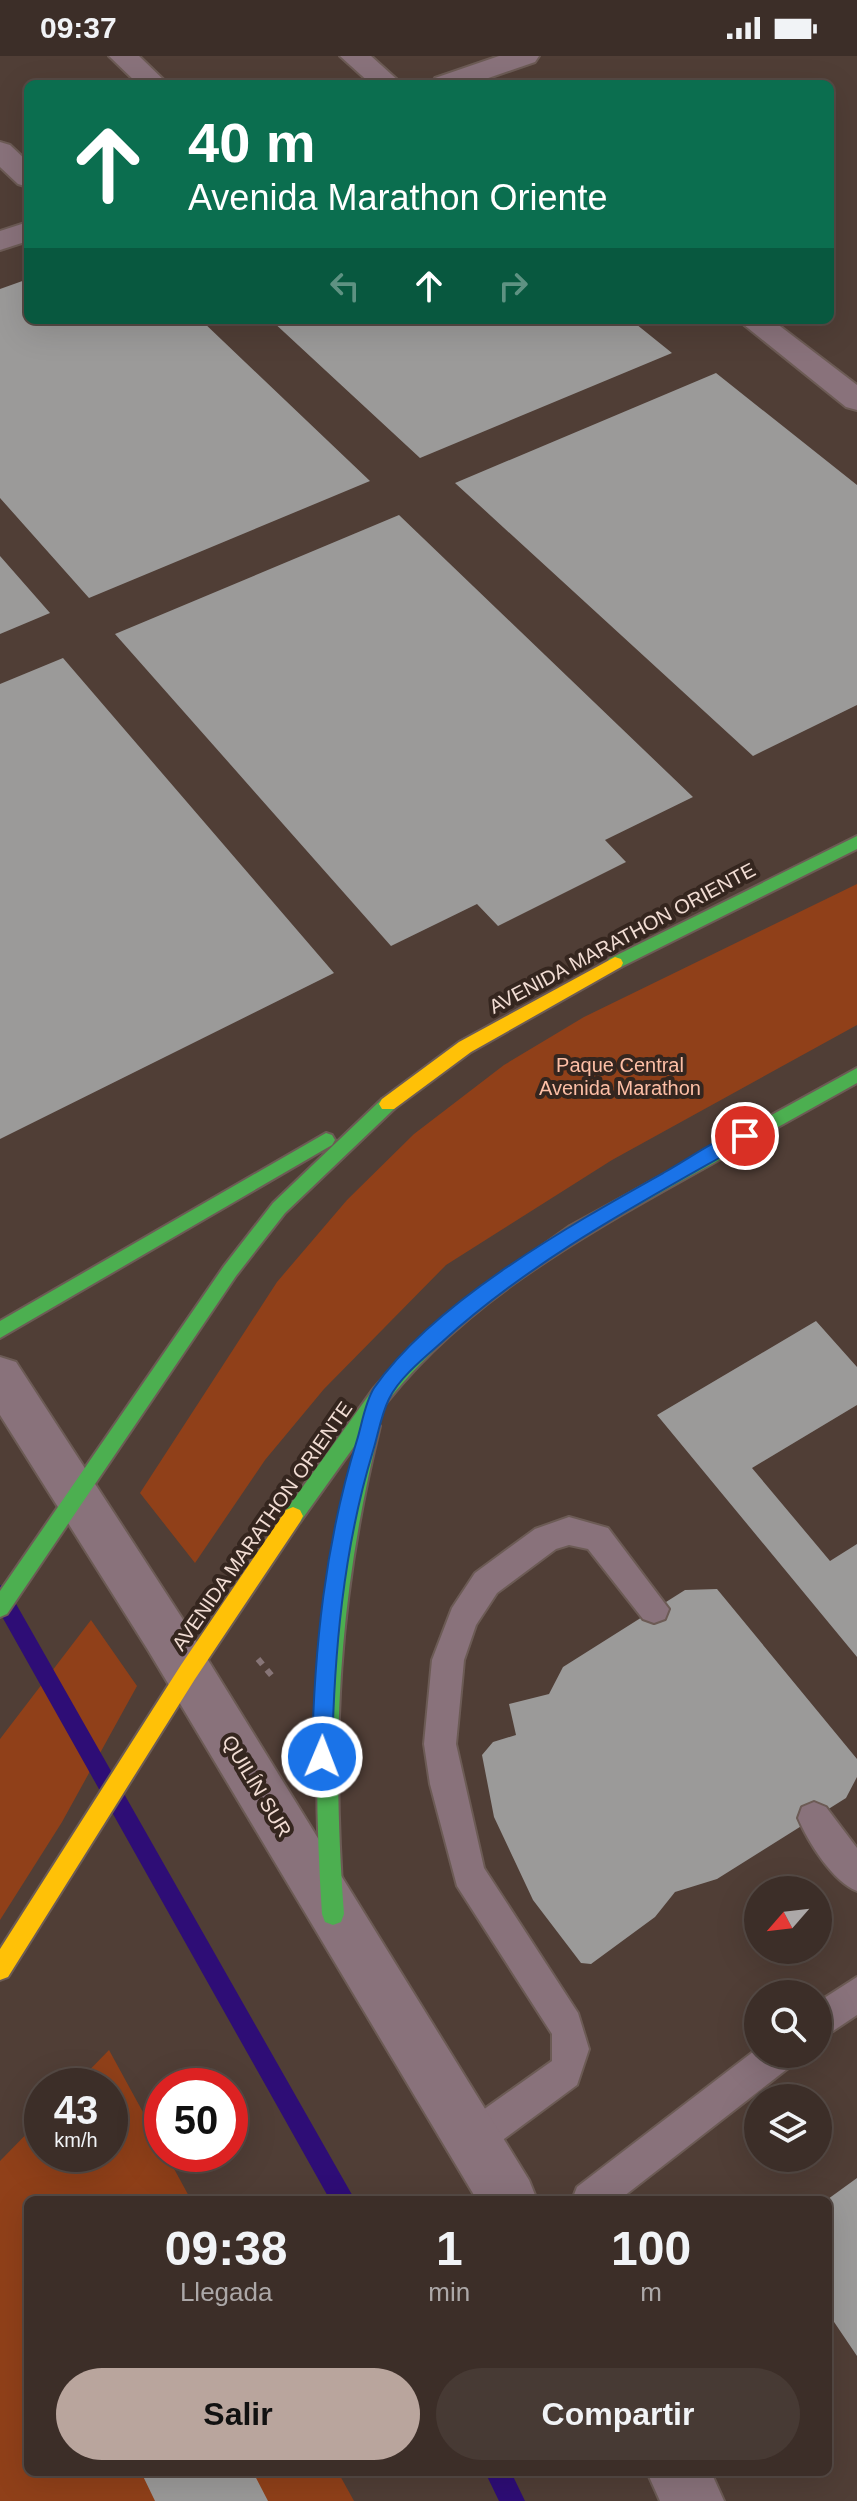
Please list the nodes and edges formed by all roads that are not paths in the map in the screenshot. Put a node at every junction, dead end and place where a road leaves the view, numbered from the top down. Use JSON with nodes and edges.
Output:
{"nodes":[{"id":1,"x":123,"y":56,"type":"edge"},
{"id":2,"x":354,"y":56,"type":"edge"},
{"id":3,"x":525,"y":56,"type":"edge"},
{"id":4,"x":150,"y":80,"type":"edge"},
{"id":5,"x":383,"y":80,"type":"edge"},
{"id":6,"x":456,"y":80,"type":"edge"},
{"id":7,"x":0,"y":151,"type":"edge"},
{"id":8,"x":24,"y":174,"type":"edge"},
{"id":9,"x":24,"y":232,"type":"edge"},
{"id":10,"x":0,"y":241,"type":"edge"},
{"id":11,"x":758,"y":324,"type":"edge"},
{"id":12,"x":857,"y":400,"type":"edge"},
{"id":13,"x":857,"y":842,"type":"edge"},
{"id":14,"x":857,"y":1075,"type":"edge"},
{"id":15,"x":387,"y":1105,"type":"junction"},
{"id":16,"x":0,"y":1330,"type":"edge"},
{"id":17,"x":0,"y":1376,"type":"edge"},
{"id":18,"x":381,"y":1394,"type":"junction"},
{"id":19,"x":76,"y":1492,"type":"junction"},
{"id":20,"x":0,"y":1608,"type":"edge"},
{"id":21,"x":654,"y":1609,"type":"dead end"},
{"id":22,"x":188,"y":1672,"type":"junction"},
{"id":23,"x":814,"y":1818,"type":"dead end"},
{"id":24,"x":857,"y":1875,"type":"edge"},
{"id":25,"x":333,"y":1914,"type":"junction"},
{"id":26,"x":0,"y":1969,"type":"edge"},
{"id":27,"x":857,"y":1994,"type":"edge"},
{"id":28,"x":832,"y":2013,"type":"edge"},
{"id":29,"x":761,"y":2068,"type":"edge"},
{"id":30,"x":472,"y":2140,"type":"junction"},
{"id":31,"x":507,"y":2196,"type":"edge"},
{"id":32,"x":595,"y":2196,"type":"edge"},
{"id":33,"x":679,"y":2476,"type":"edge"},
{"id":34,"x":694,"y":2501,"type":"edge"}],
"edges":[{"from":1,"to":4,"type":"street"},
{"from":2,"to":5,"type":"street"},
{"from":3,"to":6,"type":"street"},
{"from":7,"to":8,"type":"street"},
{"from":9,"to":10,"type":"street"},
{"from":11,"to":12,"type":"street"},
{"from":13,"to":15,"type":"main road","name":"AVENIDA MARATHON ORIENTE"},
{"from":14,"to":18,"type":"main road","name":"AVENIDA MARATHON ORIENTE"},
{"from":15,"to":16,"type":"main road"},
{"from":15,"to":19,"type":"main road","name":"AVENIDA MARATHON ORIENTE"},
{"from":17,"to":19,"type":"street","name":"QUILÍN SUR"},
{"from":18,"to":22,"type":"main road","name":"AVENIDA MARATHON ORIENTE"},
{"from":18,"to":25,"type":"main road"},
{"from":19,"to":20,"type":"main road","name":"AVENIDA MARATHON ORIENTE"},
{"from":19,"to":22,"type":"street","name":"QUILÍN SUR"},
{"from":21,"to":30,"type":"lane"},
{"from":22,"to":25,"type":"street","name":"QUILÍN SUR"},
{"from":22,"to":26,"type":"main road","name":"AVENIDA MARATHON ORIENTE"},
{"from":23,"to":24,"type":"lane"},
{"from":25,"to":30,"type":"street","name":"QUILÍN SUR"},
{"from":27,"to":28,"type":"lane"},
{"from":29,"to":32,"type":"lane"},
{"from":30,"to":31,"type":"street","name":"QUILÍN SUR"},
{"from":33,"to":34,"type":"street"}]}
